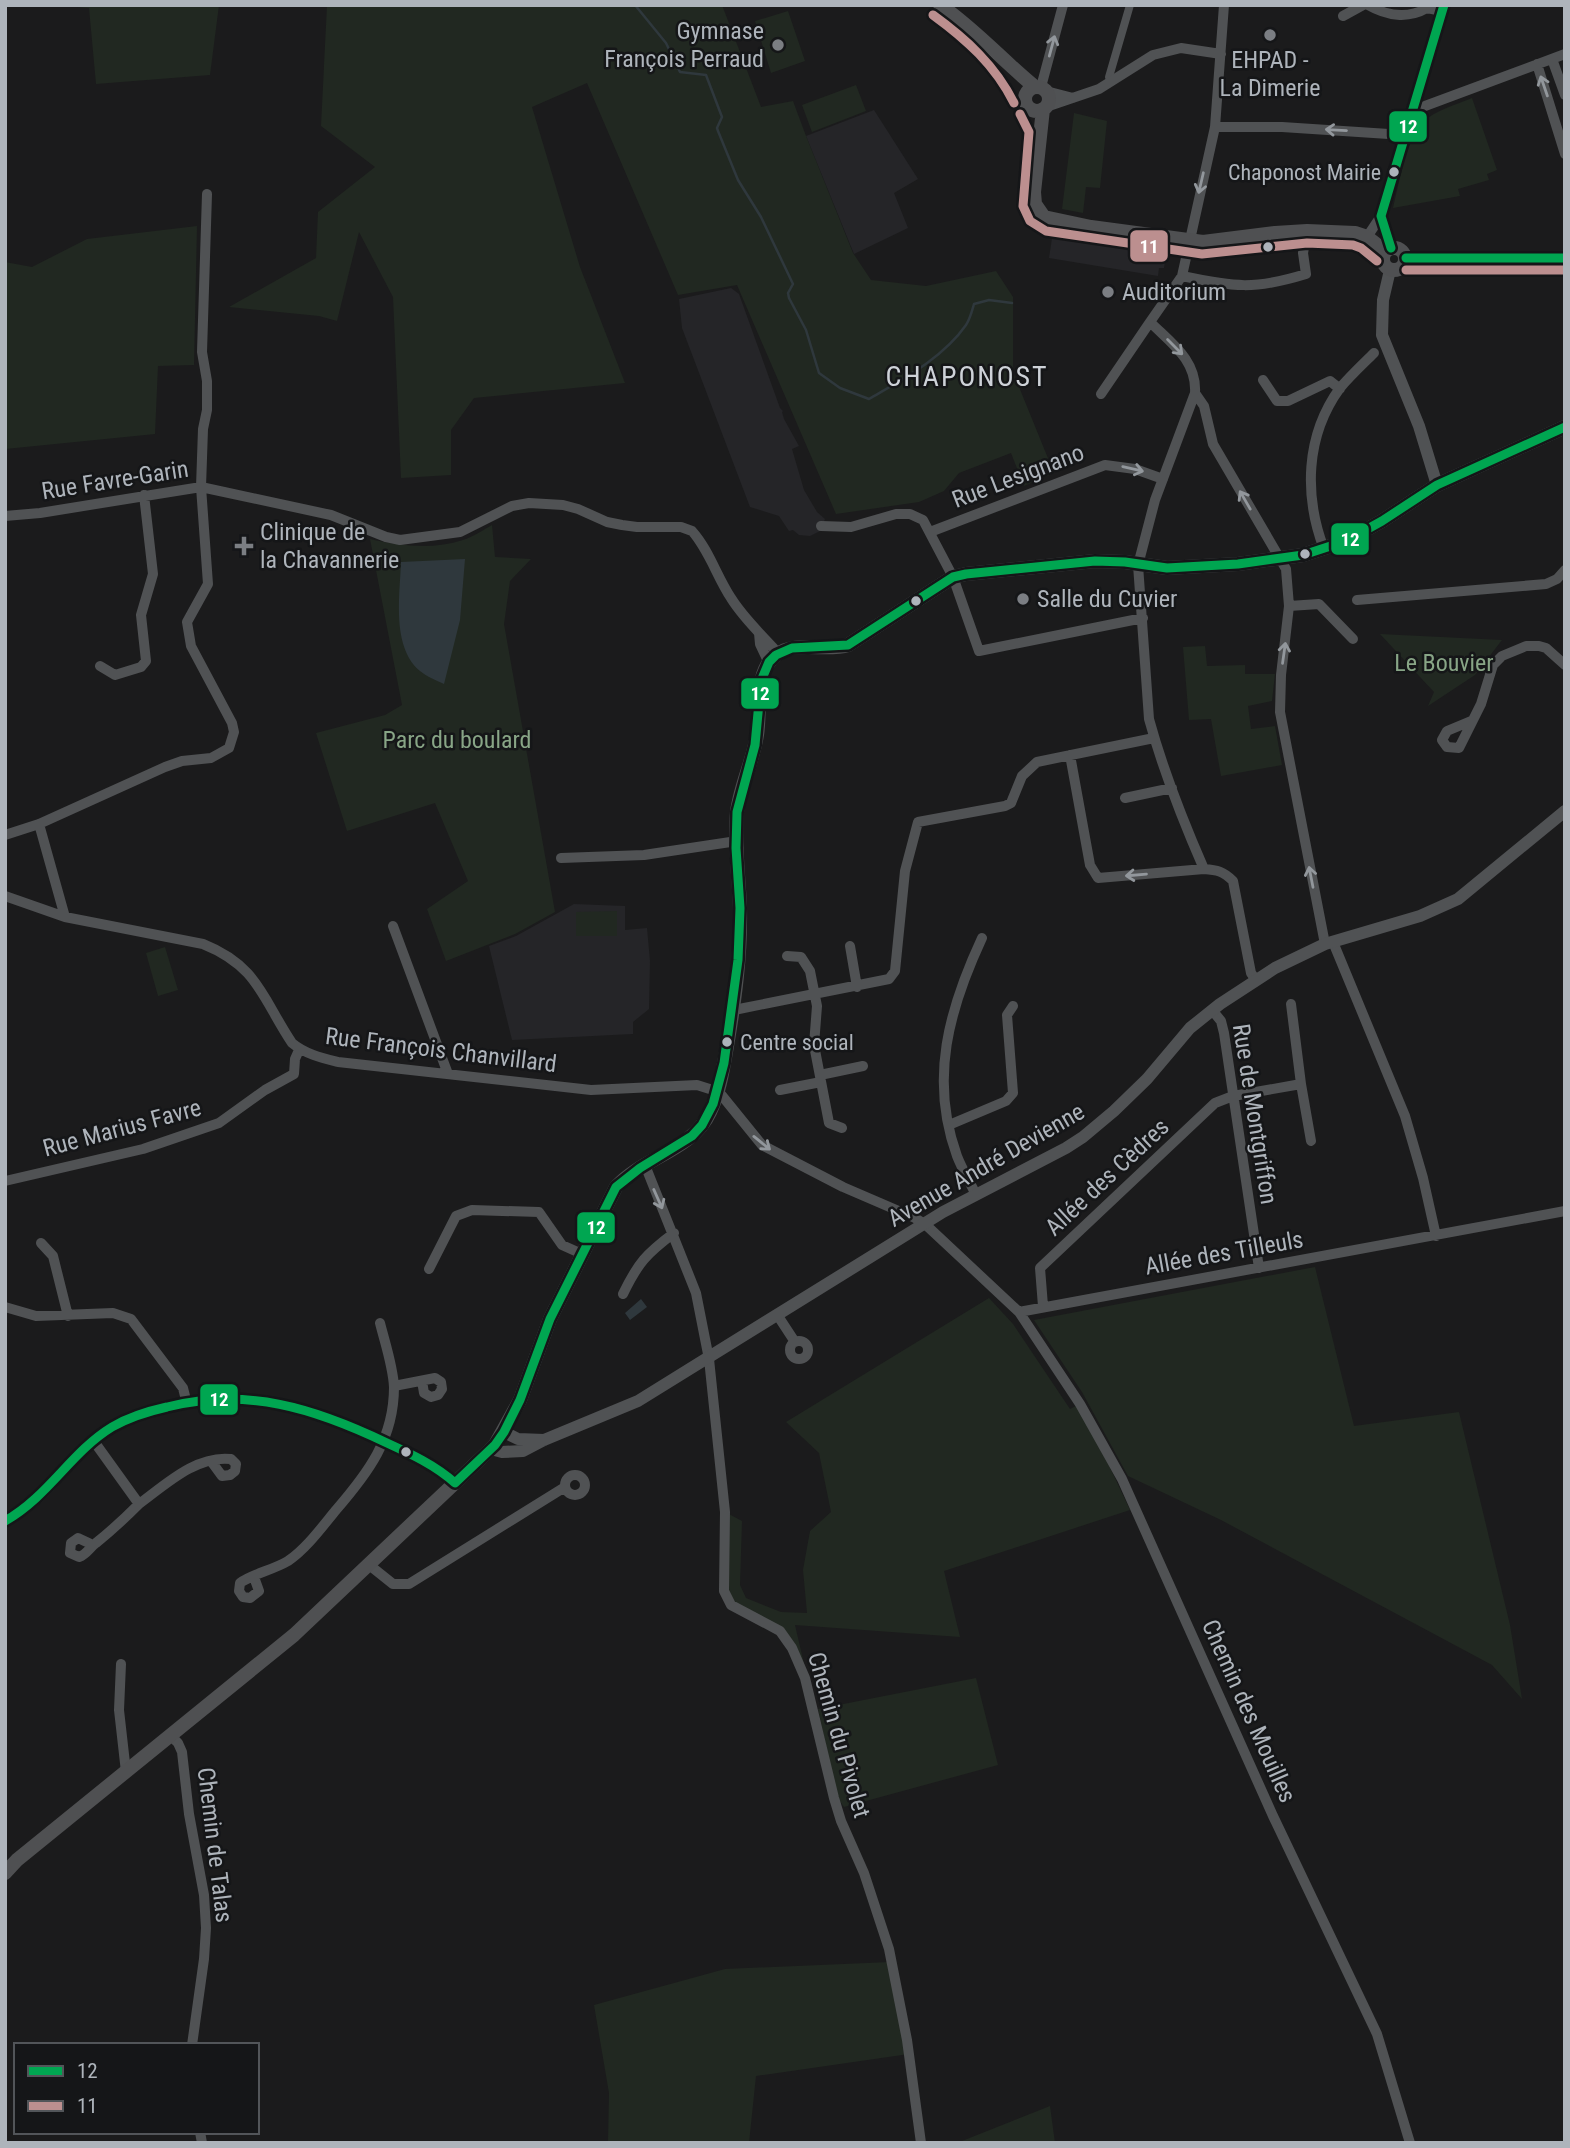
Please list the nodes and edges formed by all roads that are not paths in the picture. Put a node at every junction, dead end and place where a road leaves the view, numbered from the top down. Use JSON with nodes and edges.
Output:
{"nodes":[{"id":1,"x":940,"y":5,"type":"edge"},
{"id":2,"x":1063,"y":5,"type":"edge"},
{"id":3,"x":1130,"y":5,"type":"edge"},
{"id":4,"x":1224,"y":5,"type":"edge"},
{"id":5,"x":1365,"y":5,"type":"edge"},
{"id":6,"x":1443,"y":8,"type":"edge"},
{"id":7,"x":1343,"y":16,"type":"dead end"},
{"id":8,"x":1221,"y":54,"type":"junction"},
{"id":9,"x":1565,"y":54,"type":"edge"},
{"id":10,"x":1552,"y":59,"type":"junction"},
{"id":11,"x":1537,"y":64,"type":"junction"},
{"id":12,"x":1111,"y":82,"type":"junction"},
{"id":13,"x":1565,"y":95,"type":"edge"},
{"id":14,"x":1038,"y":98,"type":"junction"},
{"id":15,"x":1073,"y":98,"type":"junction"},
{"id":16,"x":1413,"y":109,"type":"junction"},
{"id":17,"x":1215,"y":127,"type":"junction"},
{"id":18,"x":1404,"y":135,"type":"junction"},
{"id":19,"x":1565,"y":153,"type":"edge"},
{"id":20,"x":207,"y":194,"type":"dead end"},
{"id":21,"x":1381,"y":216,"type":"junction"},
{"id":22,"x":1307,"y":231,"type":"junction"},
{"id":23,"x":1367,"y":237,"type":"junction"},
{"id":24,"x":1190,"y":241,"type":"junction"},
{"id":25,"x":1388,"y":250,"type":"junction"},
{"id":26,"x":1405,"y":258,"type":"junction"},
{"id":27,"x":1565,"y":258,"type":"edge"},
{"id":28,"x":1390,"y":270,"type":"junction"},
{"id":29,"x":1182,"y":276,"type":"junction"},
{"id":30,"x":1150,"y":322,"type":"junction"},
{"id":31,"x":1374,"y":353,"type":"dead end"},
{"id":32,"x":1264,"y":380,"type":"dead end"},
{"id":33,"x":1340,"y":389,"type":"junction"},
{"id":34,"x":1195,"y":393,"type":"junction"},
{"id":35,"x":1101,"y":394,"type":"dead end"},
{"id":36,"x":1565,"y":427,"type":"edge"},
{"id":37,"x":1163,"y":479,"type":"junction"},
{"id":38,"x":1437,"y":485,"type":"junction"},
{"id":39,"x":201,"y":487,"type":"junction"},
{"id":40,"x":144,"y":495,"type":"junction"},
{"id":41,"x":5,"y":516,"type":"edge"},
{"id":42,"x":821,"y":526,"type":"dead end"},
{"id":43,"x":930,"y":532,"type":"junction"},
{"id":44,"x":1324,"y":549,"type":"junction"},
{"id":45,"x":1280,"y":558,"type":"junction"},
{"id":46,"x":1138,"y":565,"type":"junction"},
{"id":47,"x":1565,"y":570,"type":"edge"},
{"id":48,"x":953,"y":577,"type":"junction"},
{"id":49,"x":1357,"y":600,"type":"dead end"},
{"id":50,"x":1289,"y":606,"type":"junction"},
{"id":51,"x":1143,"y":618,"type":"junction"},
{"id":52,"x":1353,"y":639,"type":"dead end"},
{"id":53,"x":773,"y":657,"type":"junction"},
{"id":54,"x":1565,"y":665,"type":"edge"},
{"id":55,"x":100,"y":666,"type":"dead end"},
{"id":56,"x":1471,"y":721,"type":"dead end"},
{"id":57,"x":1154,"y":738,"type":"junction"},
{"id":58,"x":1070,"y":755,"type":"junction"},
{"id":59,"x":1172,"y":788,"type":"junction"},
{"id":60,"x":1125,"y":798,"type":"dead end"},
{"id":61,"x":1565,"y":811,"type":"edge"},
{"id":62,"x":39,"y":824,"type":"junction"},
{"id":63,"x":5,"y":835,"type":"edge"},
{"id":64,"x":737,"y":841,"type":"junction"},
{"id":65,"x":561,"y":858,"type":"dead end"},
{"id":66,"x":1204,"y":869,"type":"junction"},
{"id":67,"x":5,"y":896,"type":"edge"},
{"id":68,"x":65,"y":917,"type":"junction"},
{"id":69,"x":393,"y":926,"type":"dead end"},
{"id":70,"x":982,"y":938,"type":"dead end"},
{"id":71,"x":1329,"y":943,"type":"junction"},
{"id":72,"x":850,"y":946,"type":"dead end"},
{"id":73,"x":787,"y":956,"type":"dead end"},
{"id":74,"x":1256,"y":980,"type":"junction"},
{"id":75,"x":857,"y":987,"type":"junction"},
{"id":76,"x":815,"y":996,"type":"junction"},
{"id":77,"x":1291,"y":1004,"type":"dead end"},
{"id":78,"x":1013,"y":1006,"type":"dead end"},
{"id":79,"x":733,"y":1010,"type":"junction"},
{"id":80,"x":1212,"y":1010,"type":"junction"},
{"id":81,"x":299,"y":1049,"type":"junction"},
{"id":82,"x":863,"y":1066,"type":"dead end"},
{"id":83,"x":449,"y":1074,"type":"junction"},
{"id":84,"x":820,"y":1078,"type":"junction"},
{"id":85,"x":1301,"y":1084,"type":"junction"},
{"id":86,"x":780,"y":1090,"type":"dead end"},
{"id":87,"x":719,"y":1091,"type":"junction"},
{"id":88,"x":1233,"y":1096,"type":"junction"},
{"id":89,"x":949,"y":1125,"type":"junction"},
{"id":90,"x":842,"y":1128,"type":"dead end"},
{"id":91,"x":1311,"y":1141,"type":"dead end"},
{"id":92,"x":645,"y":1165,"type":"junction"},
{"id":93,"x":5,"y":1181,"type":"edge"},
{"id":94,"x":976,"y":1195,"type":"junction"},
{"id":95,"x":1565,"y":1211,"type":"edge"},
{"id":96,"x":926,"y":1225,"type":"junction"},
{"id":97,"x":674,"y":1233,"type":"junction"},
{"id":98,"x":1436,"y":1236,"type":"junction"},
{"id":99,"x":41,"y":1243,"type":"dead end"},
{"id":100,"x":582,"y":1254,"type":"junction"},
{"id":101,"x":1259,"y":1268,"type":"junction"},
{"id":102,"x":429,"y":1269,"type":"dead end"},
{"id":103,"x":623,"y":1294,"type":"dead end"},
{"id":104,"x":1043,"y":1306,"type":"junction"},
{"id":105,"x":5,"y":1307,"type":"edge"},
{"id":106,"x":1020,"y":1312,"type":"junction"},
{"id":107,"x":68,"y":1316,"type":"junction"},
{"id":108,"x":778,"y":1316,"type":"junction"},
{"id":109,"x":380,"y":1324,"type":"dead end"},
{"id":110,"x":794,"y":1342,"type":"dead end"},
{"id":111,"x":709,"y":1359,"type":"junction"},
{"id":112,"x":422,"y":1381,"type":"dead end"},
{"id":113,"x":394,"y":1386,"type":"junction"},
{"id":114,"x":186,"y":1400,"type":"junction"},
{"id":115,"x":504,"y":1433,"type":"junction"},
{"id":116,"x":93,"y":1440,"type":"junction"},
{"id":117,"x":544,"y":1440,"type":"junction"},
{"id":118,"x":384,"y":1441,"type":"junction"},
{"id":119,"x":491,"y":1450,"type":"junction"},
{"id":120,"x":211,"y":1461,"type":"dead end"},
{"id":121,"x":455,"y":1483,"type":"junction"},
{"id":122,"x":565,"y":1487,"type":"dead end"},
{"id":123,"x":139,"y":1504,"type":"junction"},
{"id":124,"x":5,"y":1521,"type":"edge"},
{"id":125,"x":93,"y":1545,"type":"dead end"},
{"id":126,"x":368,"y":1564,"type":"junction"},
{"id":127,"x":254,"y":1577,"type":"dead end"},
{"id":128,"x":121,"y":1664,"type":"dead end"},
{"id":129,"x":171,"y":1736,"type":"junction"},
{"id":130,"x":126,"y":1772,"type":"junction"},
{"id":131,"x":5,"y":1873,"type":"edge"},
{"id":132,"x":192,"y":2043,"type":"edge"},
{"id":133,"x":921,"y":2143,"type":"edge"},
{"id":134,"x":1410,"y":2143,"type":"edge"}],
"edges":[{"from":1,"to":14,"type":"main road"},
{"from":14,"to":2,"type":"street","one_way":true},
{"from":3,"to":12,"type":"street"},
{"from":4,"to":8,"type":"street"},
{"from":5,"to":6,"type":"street"},
{"from":5,"to":7,"type":"street"},
{"from":6,"to":16,"type":"street"},
{"from":8,"to":12,"type":"street"},
{"from":8,"to":17,"type":"street"},
{"from":9,"to":10,"type":"street"},
{"from":10,"to":11,"type":"street"},
{"from":10,"to":13,"type":"street"},
{"from":11,"to":16,"type":"street"},
{"from":19,"to":11,"type":"street","one_way":true},
{"from":12,"to":15,"type":"street"},
{"from":14,"to":15,"type":"street"},
{"from":14,"to":15,"type":"street"},
{"from":14,"to":24,"type":"main road"},
{"from":16,"to":18,"type":"street"},
{"from":18,"to":17,"type":"street","one_way":true},
{"from":17,"to":24,"type":"street","one_way":true},
{"from":18,"to":21,"type":"street"},
{"from":20,"to":39,"type":"street"},
{"from":21,"to":23,"type":"street"},
{"from":21,"to":25,"type":"street"},
{"from":22,"to":23,"type":"main road"},
{"from":22,"to":24,"type":"main road"},
{"from":22,"to":29,"type":"street"},
{"from":23,"to":25,"type":"main road"},
{"from":24,"to":29,"type":"street"},
{"from":25,"to":26,"type":"main road"},
{"from":25,"to":28,"type":"main road"},
{"from":26,"to":27,"type":"main road"},
{"from":26,"to":28,"type":"main road"},
{"from":28,"to":38,"type":"street"},
{"from":29,"to":30,"type":"street"},
{"from":30,"to":34,"type":"street","one_way":true},
{"from":30,"to":35,"type":"street"},
{"from":31,"to":33,"type":"street"},
{"from":32,"to":33,"type":"street"},
{"from":33,"to":44,"type":"street"},
{"from":34,"to":37,"type":"street"},
{"from":45,"to":34,"type":"street","one_way":true},
{"from":36,"to":38,"type":"main road"},
{"from":43,"to":37,"type":"street","name":"Rue Lesignano","one_way":true},
{"from":37,"to":46,"type":"street"},
{"from":38,"to":44,"type":"main road"},
{"from":39,"to":40,"type":"street","name":"Rue Favre-Garin"},
{"from":39,"to":53,"type":"street","name":"Rue Favre-Garin"},
{"from":39,"to":62,"type":"street"},
{"from":40,"to":41,"type":"street","name":"Rue Favre-Garin"},
{"from":40,"to":55,"type":"street"},
{"from":42,"to":43,"type":"street"},
{"from":43,"to":48,"type":"street"},
{"from":44,"to":45,"type":"main road"},
{"from":45,"to":46,"type":"main road"},
{"from":45,"to":50,"type":"street"},
{"from":46,"to":48,"type":"main road"},
{"from":46,"to":51,"type":"street"},
{"from":47,"to":49,"type":"street"},
{"from":48,"to":51,"type":"street"},
{"from":48,"to":53,"type":"main road"},
{"from":50,"to":52,"type":"street"},
{"from":71,"to":50,"type":"street","one_way":true},
{"from":51,"to":57,"type":"street"},
{"from":53,"to":64,"type":"main road"},
{"from":54,"to":56,"type":"street"},
{"from":57,"to":58,"type":"street"},
{"from":57,"to":59,"type":"street"},
{"from":66,"to":58,"type":"street","one_way":true},
{"from":58,"to":75,"type":"street"},
{"from":59,"to":60,"type":"street"},
{"from":59,"to":66,"type":"street"},
{"from":61,"to":71,"type":"street","name":"Avenue André Devienne"},
{"from":62,"to":63,"type":"street"},
{"from":62,"to":68,"type":"street"},
{"from":64,"to":65,"type":"street"},
{"from":64,"to":79,"type":"main road"},
{"from":66,"to":74,"type":"street"},
{"from":67,"to":68,"type":"street","name":"Rue François Chanvillard"},
{"from":68,"to":81,"type":"street","name":"Rue François Chanvillard"},
{"from":69,"to":83,"type":"street"},
{"from":70,"to":89,"type":"street"},
{"from":71,"to":74,"type":"street","name":"Avenue André Devienne"},
{"from":71,"to":98,"type":"street"},
{"from":72,"to":75,"type":"street"},
{"from":73,"to":76,"type":"street"},
{"from":74,"to":80,"type":"street","name":"Avenue André Devienne"},
{"from":75,"to":76,"type":"street"},
{"from":76,"to":79,"type":"street"},
{"from":76,"to":84,"type":"street"},
{"from":77,"to":85,"type":"street"},
{"from":78,"to":89,"type":"street"},
{"from":79,"to":87,"type":"main road"},
{"from":80,"to":88,"type":"street","name":"Rue de Montgriffon"},
{"from":80,"to":94,"type":"street","name":"Avenue André Devienne"},
{"from":81,"to":83,"type":"street","name":"Rue François Chanvillard"},
{"from":81,"to":93,"type":"street","name":"Rue Marius Favre"},
{"from":82,"to":84,"type":"street"},
{"from":83,"to":87,"type":"street","name":"Rue François Chanvillard"},
{"from":84,"to":86,"type":"street"},
{"from":84,"to":90,"type":"street"},
{"from":85,"to":88,"type":"street"},
{"from":85,"to":91,"type":"street"},
{"from":87,"to":92,"type":"main road"},
{"from":87,"to":96,"type":"street","name":"Chemin des Mouilles","one_way":true},
{"from":88,"to":101,"type":"street","name":"Rue de Montgriffon"},
{"from":88,"to":104,"type":"street","name":"Allée des Cèdres"},
{"from":89,"to":94,"type":"street"},
{"from":92,"to":97,"type":"street","name":"Chemin du Pivolet","one_way":true},
{"from":92,"to":100,"type":"main road"},
{"from":94,"to":96,"type":"street","name":"Avenue André Devienne"},
{"from":95,"to":98,"type":"street","name":"Allée des Tilleuls"},
{"from":96,"to":106,"type":"street","name":"Chemin des Mouilles"},
{"from":96,"to":108,"type":"street","name":"Avenue André Devienne"},
{"from":97,"to":103,"type":"street"},
{"from":97,"to":111,"type":"street","name":"Chemin du Pivolet"},
{"from":98,"to":101,"type":"street","name":"Allée des Tilleuls"},
{"from":99,"to":107,"type":"street"},
{"from":100,"to":102,"type":"street"},
{"from":100,"to":115,"type":"main road"},
{"from":101,"to":104,"type":"street","name":"Allée des Tilleuls"},
{"from":104,"to":106,"type":"street","name":"Allée des Tilleuls"},
{"from":105,"to":107,"type":"street"},
{"from":106,"to":134,"type":"street","name":"Chemin des Mouilles"},
{"from":107,"to":114,"type":"street"},
{"from":108,"to":110,"type":"street"},
{"from":108,"to":111,"type":"street","name":"Avenue André Devienne"},
{"from":109,"to":113,"type":"street"},
{"from":111,"to":117,"type":"street","name":"Avenue André Devienne"},
{"from":111,"to":133,"type":"street","name":"Chemin du Pivolet"},
{"from":112,"to":113,"type":"street"},
{"from":113,"to":118,"type":"street"},
{"from":114,"to":116,"type":"street"},
{"from":114,"to":118,"type":"street"},
{"from":115,"to":117,"type":"street"},
{"from":115,"to":119,"type":"main road"},
{"from":116,"to":123,"type":"street"},
{"from":116,"to":124,"type":"street"},
{"from":117,"to":119,"type":"street","name":"Avenue André Devienne"},
{"from":118,"to":121,"type":"street"},
{"from":118,"to":127,"type":"street"},
{"from":119,"to":121,"type":"main road"},
{"from":120,"to":123,"type":"street"},
{"from":121,"to":126,"type":"main road"},
{"from":122,"to":126,"type":"street"},
{"from":123,"to":125,"type":"street"},
{"from":126,"to":129,"type":"main road"},
{"from":128,"to":130,"type":"street"},
{"from":129,"to":130,"type":"main road"},
{"from":129,"to":132,"type":"street","name":"Chemin de Talas"},
{"from":130,"to":131,"type":"main road"}]}
